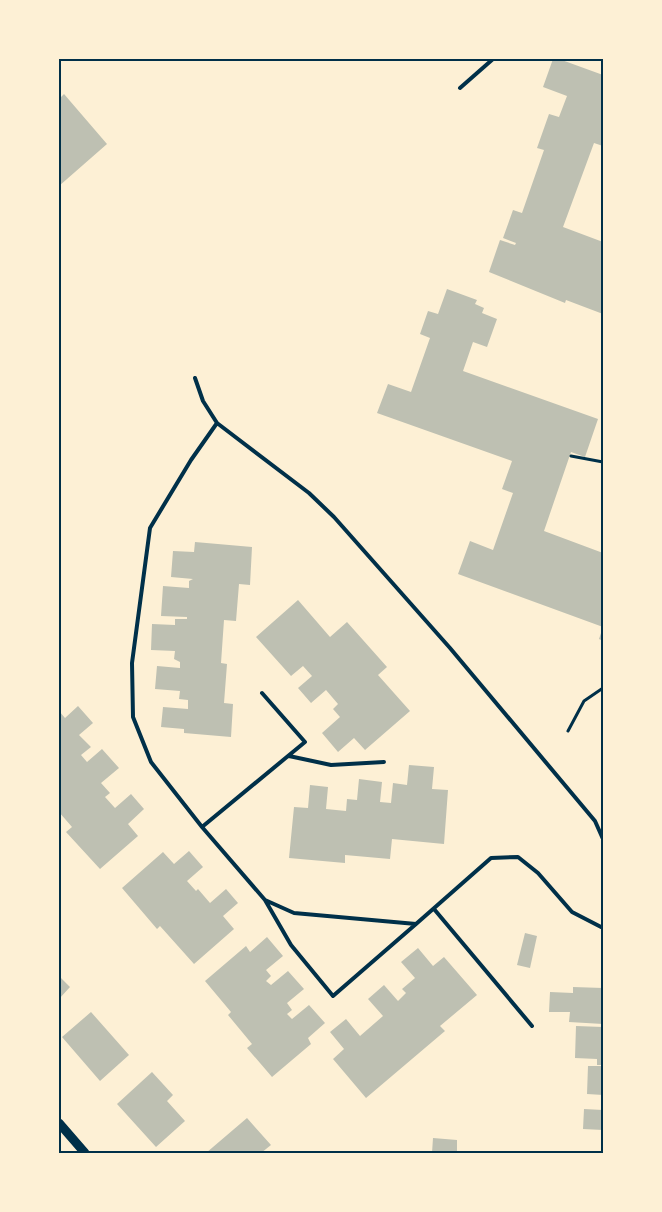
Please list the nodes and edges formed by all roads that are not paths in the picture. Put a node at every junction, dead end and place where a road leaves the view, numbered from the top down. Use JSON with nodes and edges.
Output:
{"nodes":[{"id":1,"x":493,"y":59,"type":"edge"},
{"id":2,"x":460,"y":88,"type":"dead end"},
{"id":3,"x":195,"y":378,"type":"dead end"},
{"id":4,"x":217,"y":423,"type":"junction"},
{"id":5,"x":262,"y":693,"type":"dead end"},
{"id":6,"x":289,"y":756,"type":"junction"},
{"id":7,"x":384,"y":762,"type":"dead end"},
{"id":8,"x":202,"y":827,"type":"junction"},
{"id":9,"x":603,"y":839,"type":"edge"},
{"id":10,"x":265,"y":900,"type":"junction"},
{"id":11,"x":434,"y":909,"type":"junction"},
{"id":12,"x":416,"y":924,"type":"junction"},
{"id":13,"x":603,"y":928,"type":"edge"},
{"id":14,"x":532,"y":1026,"type":"dead end"},
{"id":15,"x":59,"y":1123,"type":"edge"},
{"id":16,"x":86,"y":1153,"type":"edge"}],
"edges":[{"from":1,"to":2,"type":"lane"},
{"from":3,"to":4,"type":"lane"},
{"from":4,"to":8,"type":"lane"},
{"from":4,"to":9,"type":"lane"},
{"from":5,"to":6,"type":"lane"},
{"from":6,"to":7,"type":"lane"},
{"from":6,"to":8,"type":"lane"},
{"from":8,"to":10,"type":"lane"},
{"from":10,"to":12,"type":"lane"},
{"from":10,"to":12,"type":"lane"},
{"from":11,"to":12,"type":"lane"},
{"from":11,"to":13,"type":"lane"},
{"from":11,"to":14,"type":"lane"},
{"from":15,"to":16,"type":"street"}]}
